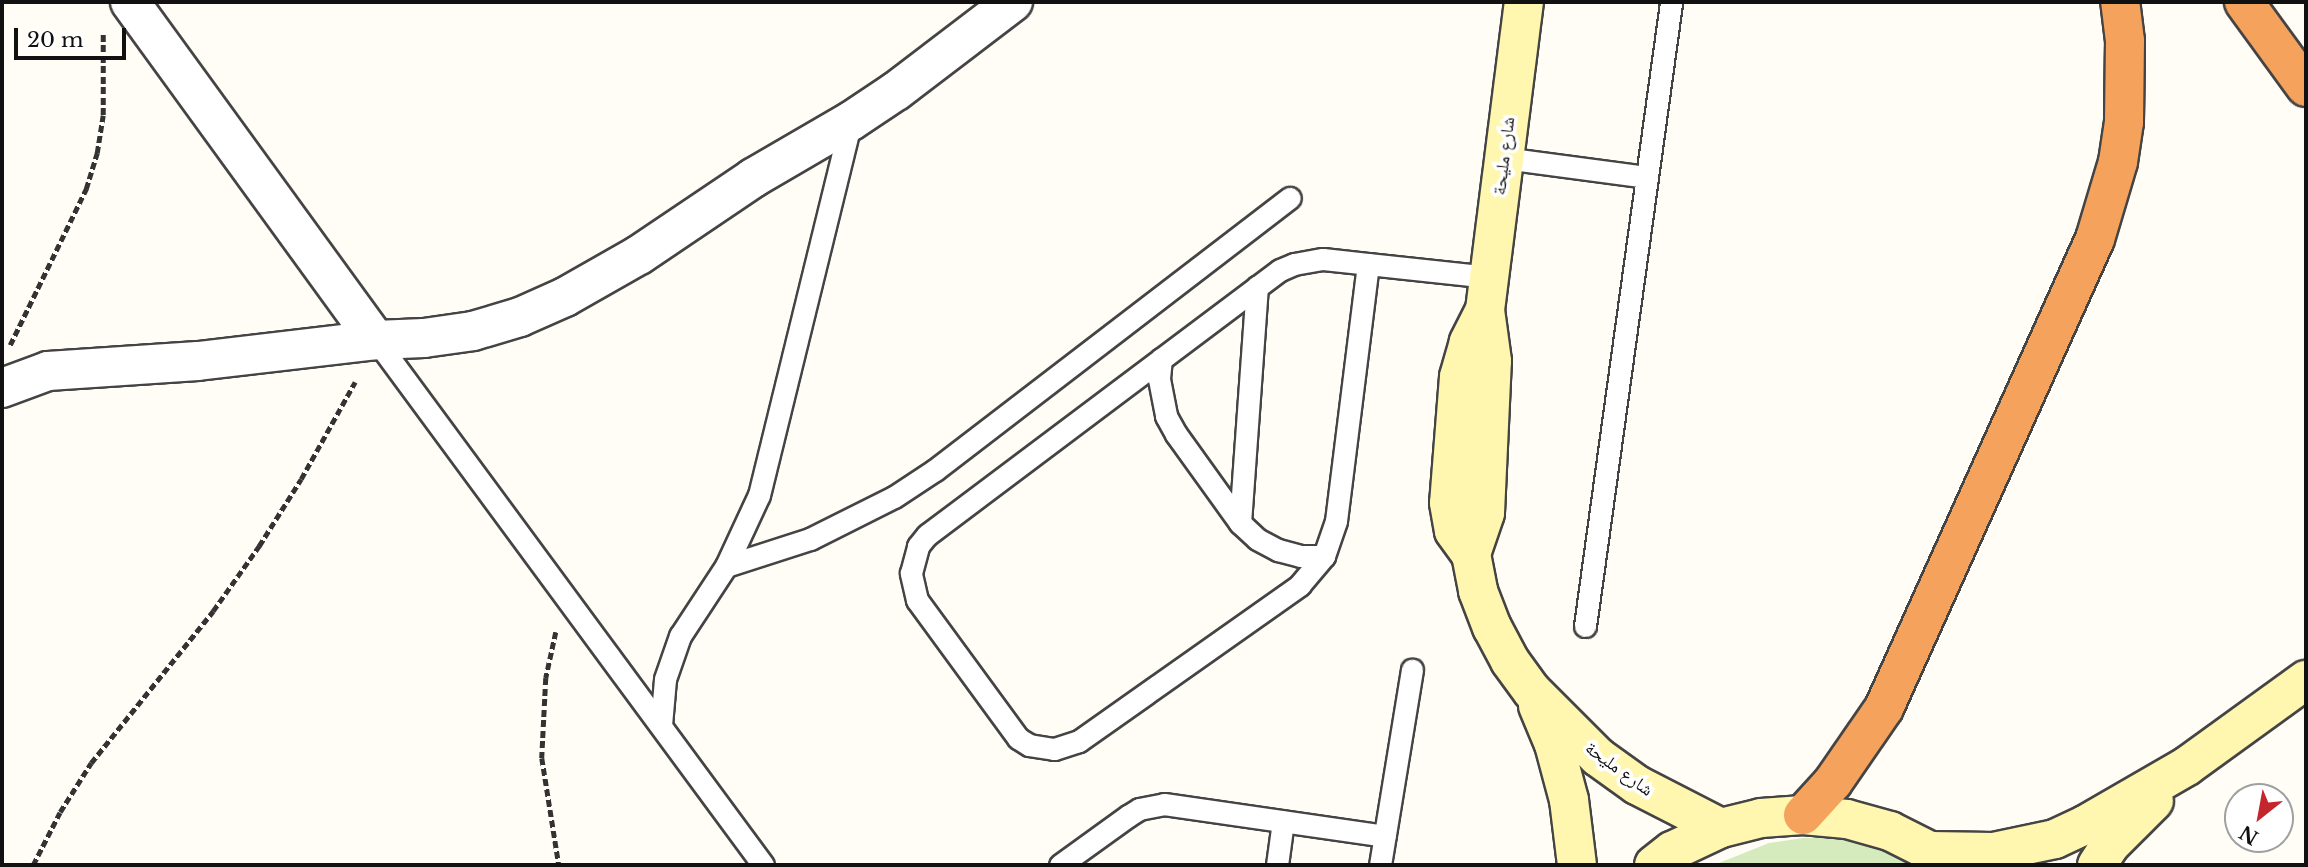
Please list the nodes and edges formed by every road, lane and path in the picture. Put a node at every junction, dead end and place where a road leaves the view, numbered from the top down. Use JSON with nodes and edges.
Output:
{"nodes":[{"id":1,"x":1013,"y":2,"type":"edge"},
{"id":2,"x":1524,"y":2,"type":"edge"},
{"id":3,"x":2120,"y":2,"type":"edge"},
{"id":4,"x":2244,"y":2,"type":"edge"},
{"id":5,"x":1671,"y":3,"type":"edge"},
{"id":6,"x":116,"y":13,"type":"edge"},
{"id":7,"x":2306,"y":87,"type":"edge"},
{"id":8,"x":851,"y":121,"type":"junction"},
{"id":9,"x":1504,"y":158,"type":"junction"},
{"id":10,"x":1647,"y":177,"type":"junction"},
{"id":11,"x":1290,"y":198,"type":"dead end"},
{"id":12,"x":1368,"y":264,"type":"junction"},
{"id":13,"x":1257,"y":287,"type":"junction"},
{"id":14,"x":1487,"y":293,"type":"junction"},
{"id":15,"x":376,"y":340,"type":"junction"},
{"id":16,"x":7,"y":350,"type":"dead end"},
{"id":17,"x":1161,"y":359,"type":"junction"},
{"id":18,"x":2,"y":388,"type":"edge"},
{"id":19,"x":1240,"y":523,"type":"junction"},
{"id":20,"x":1324,"y":556,"type":"junction"},
{"id":21,"x":726,"y":566,"type":"junction"},
{"id":22,"x":567,"y":598,"type":"junction"},
{"id":23,"x":1585,"y":626,"type":"dead end"},
{"id":24,"x":1412,"y":670,"type":"dead end"},
{"id":25,"x":2306,"y":681,"type":"edge"},
{"id":26,"x":1532,"y":691,"type":"junction"},
{"id":27,"x":661,"y":725,"type":"junction"},
{"id":28,"x":2187,"y":766,"type":"junction"},
{"id":29,"x":1803,"y":815,"type":"junction"},
{"id":30,"x":1283,"y":821,"type":"junction"},
{"id":31,"x":1721,"y":828,"type":"junction"},
{"id":32,"x":1385,"y":836,"type":"junction"},
{"id":33,"x":1939,"y":858,"type":"edge"},
{"id":34,"x":33,"y":865,"type":"edge"},
{"id":35,"x":559,"y":865,"type":"edge"},
{"id":36,"x":763,"y":865,"type":"edge"},
{"id":37,"x":1060,"y":865,"type":"edge"},
{"id":38,"x":1277,"y":865,"type":"edge"},
{"id":39,"x":1380,"y":865,"type":"edge"},
{"id":40,"x":1577,"y":865,"type":"edge"},
{"id":41,"x":1654,"y":865,"type":"edge"},
{"id":42,"x":2097,"y":865,"type":"edge"}],
"edges":[{"from":1,"to":8,"type":"street"},
{"from":2,"to":9,"type":"street","name":"شارع مليحة"},
{"from":3,"to":29,"type":"highway"},
{"from":4,"to":7,"type":"highway"},
{"from":5,"to":10,"type":"lane"},
{"from":6,"to":15,"type":"street"},
{"from":6,"to":16,"type":"path"},
{"from":8,"to":15,"type":"street"},
{"from":8,"to":21,"type":"lane"},
{"from":9,"to":10,"type":"lane"},
{"from":9,"to":14,"type":"street","name":"شارع مليحة"},
{"from":10,"to":23,"type":"lane"},
{"from":11,"to":21,"type":"lane"},
{"from":12,"to":13,"type":"lane"},
{"from":12,"to":14,"type":"lane"},
{"from":12,"to":20,"type":"lane"},
{"from":13,"to":17,"type":"lane"},
{"from":13,"to":19,"type":"lane"},
{"from":14,"to":26,"type":"street","name":"شارع مليحة"},
{"from":15,"to":18,"type":"street"},
{"from":15,"to":22,"type":"lane"},
{"from":15,"to":34,"type":"path"},
{"from":17,"to":19,"type":"lane"},
{"from":17,"to":20,"type":"lane"},
{"from":19,"to":20,"type":"lane"},
{"from":21,"to":27,"type":"lane"},
{"from":22,"to":27,"type":"lane"},
{"from":22,"to":35,"type":"path"},
{"from":24,"to":32,"type":"lane"},
{"from":25,"to":28,"type":"street"},
{"from":26,"to":31,"type":"street","name":"شارع مليحة"},
{"from":26,"to":40,"type":"street","name":"شارع مليحة"},
{"from":27,"to":36,"type":"lane"},
{"from":28,"to":33,"type":"street"},
{"from":28,"to":42,"type":"street"},
{"from":29,"to":31,"type":"street"},
{"from":29,"to":33,"type":"street"},
{"from":30,"to":32,"type":"lane"},
{"from":30,"to":37,"type":"lane"},
{"from":30,"to":38,"type":"lane"},
{"from":31,"to":41,"type":"street"},
{"from":32,"to":39,"type":"lane"}]}
